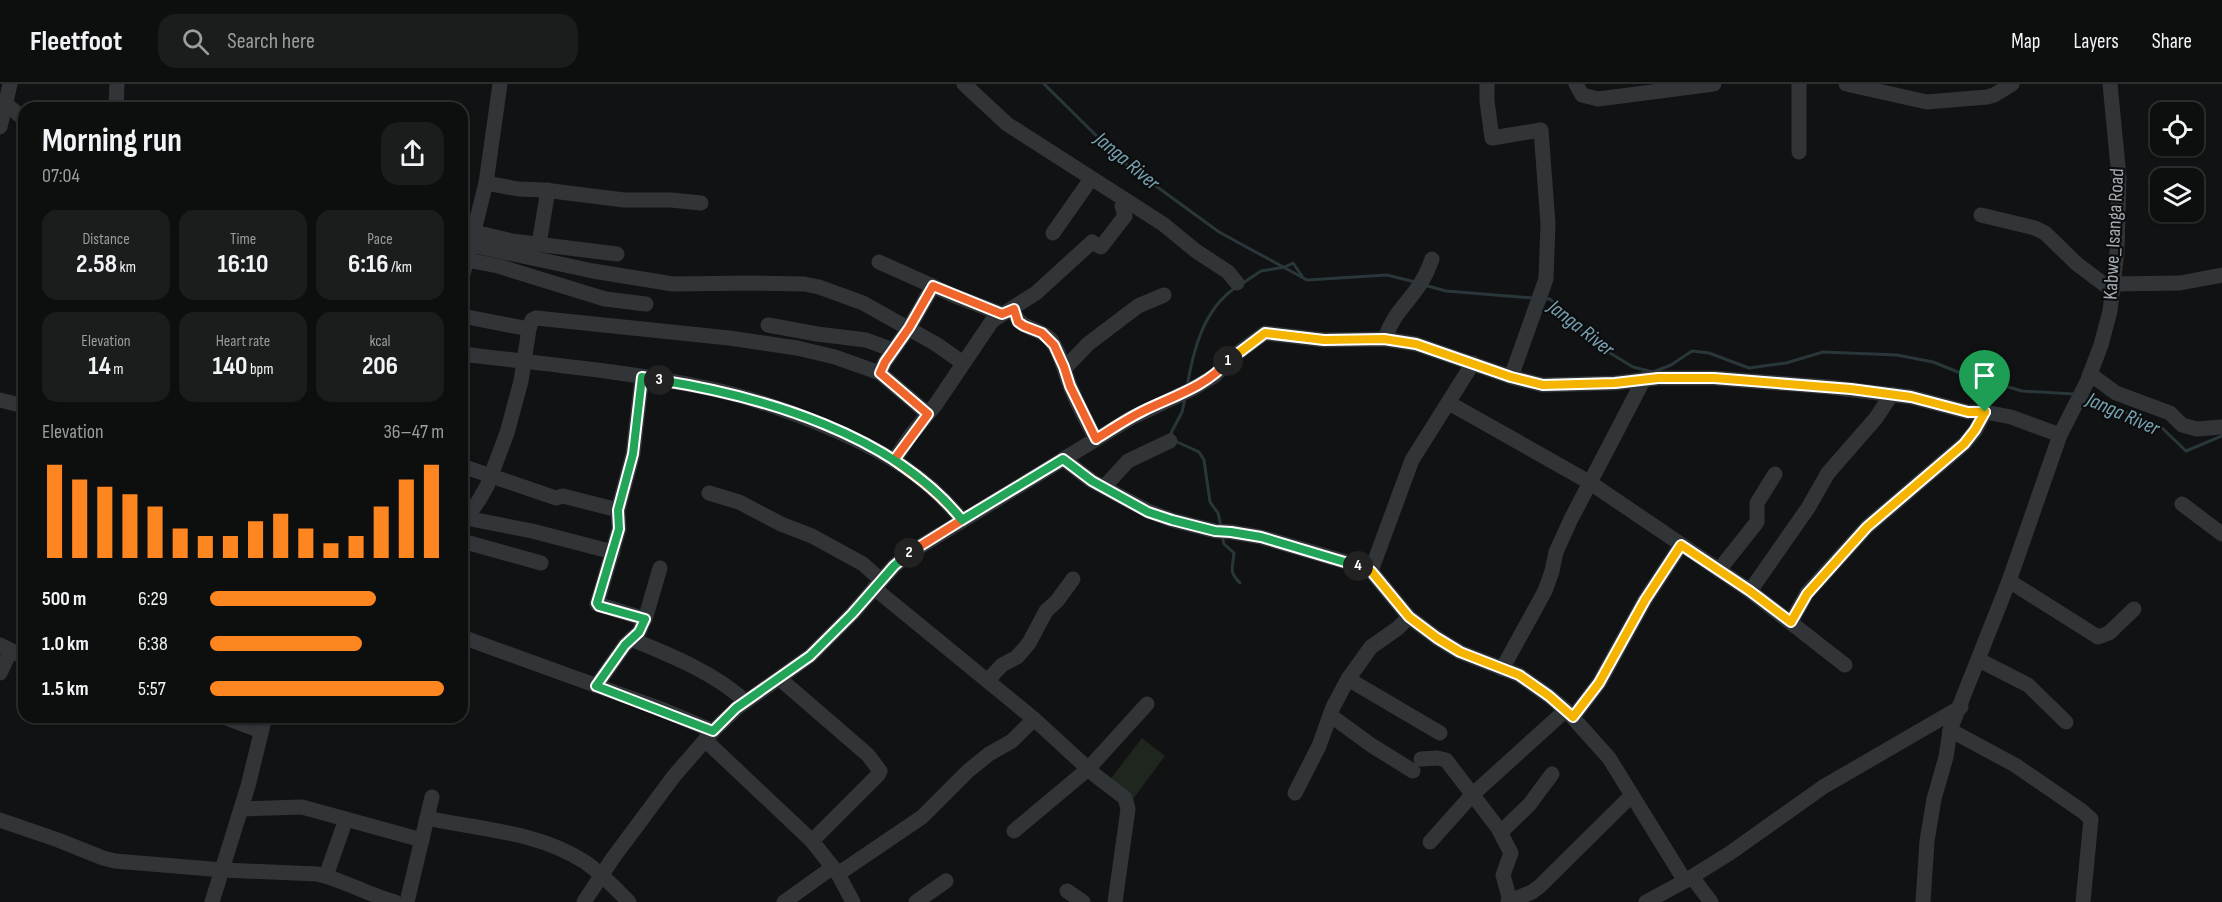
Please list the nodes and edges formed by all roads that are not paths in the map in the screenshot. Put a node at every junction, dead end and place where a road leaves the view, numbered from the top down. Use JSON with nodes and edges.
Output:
{"nodes":[{"id":1,"x":10,"y":84,"type":"edge"},
{"id":2,"x":117,"y":84,"type":"edge"},
{"id":3,"x":500,"y":84,"type":"edge"},
{"id":4,"x":964,"y":84,"type":"edge"},
{"id":5,"x":1487,"y":84,"type":"edge"},
{"id":6,"x":1576,"y":84,"type":"edge"},
{"id":7,"x":1714,"y":84,"type":"edge"},
{"id":8,"x":1799,"y":84,"type":"edge"},
{"id":9,"x":1846,"y":84,"type":"edge"},
{"id":10,"x":2012,"y":84,"type":"edge"},
{"id":11,"x":2110,"y":84,"type":"edge"},
{"id":12,"x":116,"y":102,"type":"edge"},
{"id":13,"x":7,"y":105,"type":"junction"},
{"id":14,"x":18,"y":114,"type":"edge"},
{"id":15,"x":0,"y":127,"type":"edge"},
{"id":16,"x":1798,"y":152,"type":"dead end"},
{"id":17,"x":1091,"y":179,"type":"junction"},
{"id":18,"x":486,"y":183,"type":"junction"},
{"id":19,"x":548,"y":190,"type":"junction"},
{"id":20,"x":1126,"y":202,"type":"junction"},
{"id":21,"x":701,"y":203,"type":"dead end"},
{"id":22,"x":1981,"y":215,"type":"dead end"},
{"id":23,"x":1053,"y":233,"type":"dead end"},
{"id":24,"x":539,"y":244,"type":"junction"},
{"id":25,"x":471,"y":246,"type":"junction"},
{"id":26,"x":618,"y":254,"type":"dead end"},
{"id":27,"x":468,"y":257,"type":"edge"},
{"id":28,"x":879,"y":262,"type":"dead end"},
{"id":29,"x":1429,"y":267,"type":"dead end"},
{"id":30,"x":2222,"y":275,"type":"edge"},
{"id":31,"x":1237,"y":283,"type":"dead end"},
{"id":32,"x":933,"y":286,"type":"junction"},
{"id":33,"x":2113,"y":287,"type":"junction"},
{"id":34,"x":1164,"y":295,"type":"dead end"},
{"id":35,"x":646,"y":304,"type":"dead end"},
{"id":36,"x":1008,"y":311,"type":"junction"},
{"id":37,"x":468,"y":317,"type":"edge"},
{"id":38,"x":768,"y":325,"type":"dead end"},
{"id":39,"x":909,"y":328,"type":"junction"},
{"id":40,"x":529,"y":329,"type":"junction"},
{"id":41,"x":1384,"y":339,"type":"junction"},
{"id":42,"x":893,"y":350,"type":"junction"},
{"id":43,"x":468,"y":355,"type":"edge"},
{"id":44,"x":525,"y":362,"type":"junction"},
{"id":45,"x":963,"y":363,"type":"junction"},
{"id":46,"x":1473,"y":363,"type":"junction"},
{"id":47,"x":1065,"y":368,"type":"junction"},
{"id":48,"x":880,"y":373,"type":"junction"},
{"id":49,"x":642,"y":377,"type":"junction"},
{"id":50,"x":1511,"y":377,"type":"junction"},
{"id":51,"x":2089,"y":378,"type":"junction"},
{"id":52,"x":1644,"y":379,"type":"junction"},
{"id":53,"x":1892,"y":394,"type":"junction"},
{"id":54,"x":0,"y":400,"type":"edge"},
{"id":55,"x":1449,"y":403,"type":"junction"},
{"id":56,"x":18,"y":404,"type":"edge"},
{"id":57,"x":1985,"y":412,"type":"junction"},
{"id":58,"x":928,"y":414,"type":"junction"},
{"id":59,"x":2222,"y":427,"type":"edge"},
{"id":60,"x":2060,"y":435,"type":"junction"},
{"id":61,"x":1096,"y":439,"type":"junction"},
{"id":62,"x":1170,"y":441,"type":"dead end"},
{"id":63,"x":1063,"y":459,"type":"junction"},
{"id":64,"x":894,"y":460,"type":"junction"},
{"id":65,"x":468,"y":468,"type":"edge"},
{"id":66,"x":1775,"y":474,"type":"dead end"},
{"id":67,"x":491,"y":475,"type":"junction"},
{"id":68,"x":1589,"y":482,"type":"junction"},
{"id":69,"x":1104,"y":487,"type":"junction"},
{"id":70,"x":709,"y":493,"type":"dead end"},
{"id":71,"x":2182,"y":504,"type":"dead end"},
{"id":72,"x":618,"y":510,"type":"junction"},
{"id":73,"x":468,"y":515,"type":"edge"},
{"id":74,"x":962,"y":520,"type":"junction"},
{"id":75,"x":468,"y":522,"type":"edge"},
{"id":76,"x":2222,"y":534,"type":"edge"},
{"id":77,"x":468,"y":543,"type":"edge"},
{"id":78,"x":1681,"y":545,"type":"junction"},
{"id":79,"x":613,"y":552,"type":"junction"},
{"id":80,"x":541,"y":563,"type":"dead end"},
{"id":81,"x":660,"y":568,"type":"dead end"},
{"id":82,"x":1719,"y":570,"type":"junction"},
{"id":83,"x":1371,"y":571,"type":"junction"},
{"id":84,"x":1074,"y":579,"type":"dead end"},
{"id":85,"x":2009,"y":581,"type":"junction"},
{"id":86,"x":878,"y":584,"type":"junction"},
{"id":87,"x":1750,"y":591,"type":"junction"},
{"id":88,"x":2134,"y":609,"type":"dead end"},
{"id":89,"x":1409,"y":617,"type":"junction"},
{"id":90,"x":645,"y":619,"type":"junction"},
{"id":91,"x":1791,"y":622,"type":"junction"},
{"id":92,"x":468,"y":639,"type":"edge"},
{"id":93,"x":631,"y":639,"type":"junction"},
{"id":94,"x":11,"y":651,"type":"edge"},
{"id":95,"x":1979,"y":660,"type":"junction"},
{"id":96,"x":1845,"y":665,"type":"dead end"},
{"id":97,"x":1502,"y":669,"type":"junction"},
{"id":98,"x":0,"y":672,"type":"edge"},
{"id":99,"x":780,"y":679,"type":"junction"},
{"id":100,"x":1348,"y":679,"type":"junction"},
{"id":101,"x":988,"y":680,"type":"junction"},
{"id":102,"x":596,"y":686,"type":"junction"},
{"id":103,"x":746,"y":702,"type":"junction"},
{"id":104,"x":1147,"y":704,"type":"dead end"},
{"id":105,"x":1960,"y":707,"type":"junction"},
{"id":106,"x":1569,"y":714,"type":"junction"},
{"id":107,"x":1330,"y":715,"type":"junction"},
{"id":108,"x":1034,"y":719,"type":"junction"},
{"id":109,"x":2066,"y":722,"type":"dead end"},
{"id":110,"x":263,"y":724,"type":"edge"},
{"id":111,"x":1950,"y":730,"type":"junction"},
{"id":112,"x":1440,"y":733,"type":"dead end"},
{"id":113,"x":709,"y":736,"type":"junction"},
{"id":114,"x":1088,"y":769,"type":"junction"},
{"id":115,"x":1552,"y":774,"type":"dead end"},
{"id":116,"x":1294,"y":794,"type":"dead end"},
{"id":117,"x":1472,"y":795,"type":"junction"},
{"id":118,"x":1632,"y":795,"type":"junction"},
{"id":119,"x":432,"y":797,"type":"dead end"},
{"id":120,"x":241,"y":809,"type":"junction"},
{"id":121,"x":427,"y":818,"type":"junction"},
{"id":122,"x":346,"y":819,"type":"junction"},
{"id":123,"x":0,"y":820,"type":"edge"},
{"id":124,"x":1014,"y":831,"type":"dead end"},
{"id":125,"x":1501,"y":832,"type":"junction"},
{"id":126,"x":422,"y":840,"type":"junction"},
{"id":127,"x":812,"y":841,"type":"junction"},
{"id":128,"x":1430,"y":842,"type":"dead end"},
{"id":129,"x":223,"y":870,"type":"junction"},
{"id":130,"x":836,"y":870,"type":"junction"},
{"id":131,"x":602,"y":875,"type":"junction"},
{"id":132,"x":326,"y":876,"type":"junction"},
{"id":133,"x":1689,"y":879,"type":"junction"},
{"id":134,"x":946,"y":881,"type":"dead end"},
{"id":135,"x":1067,"y":891,"type":"dead end"},
{"id":136,"x":1513,"y":901,"type":"edge"},
{"id":137,"x":212,"y":902,"type":"edge"},
{"id":138,"x":395,"y":902,"type":"edge"},
{"id":139,"x":408,"y":902,"type":"edge"},
{"id":140,"x":584,"y":902,"type":"edge"},
{"id":141,"x":629,"y":902,"type":"edge"},
{"id":142,"x":784,"y":902,"type":"edge"},
{"id":143,"x":853,"y":902,"type":"edge"},
{"id":144,"x":916,"y":902,"type":"edge"},
{"id":145,"x":1083,"y":902,"type":"edge"},
{"id":146,"x":1115,"y":902,"type":"edge"},
{"id":147,"x":1646,"y":902,"type":"edge"},
{"id":148,"x":1711,"y":902,"type":"edge"},
{"id":149,"x":1923,"y":902,"type":"edge"},
{"id":150,"x":2083,"y":902,"type":"edge"}],
"edges":[{"from":1,"to":13,"type":"street"},
{"from":2,"to":12,"type":"street"},
{"from":3,"to":18,"type":"street"},
{"from":4,"to":17,"type":"street"},
{"from":5,"to":50,"type":"street"},
{"from":6,"to":7,"type":"street"},
{"from":8,"to":16,"type":"street"},
{"from":9,"to":10,"type":"street"},
{"from":11,"to":33,"type":"street","name":"Kabwe_Isanga Road"},
{"from":13,"to":14,"type":"street"},
{"from":13,"to":15,"type":"street"},
{"from":17,"to":20,"type":"street"},
{"from":17,"to":23,"type":"street"},
{"from":18,"to":19,"type":"street"},
{"from":18,"to":25,"type":"street"},
{"from":19,"to":21,"type":"street"},
{"from":19,"to":24,"type":"street"},
{"from":20,"to":31,"type":"street"},
{"from":20,"to":36,"type":"street"},
{"from":22,"to":33,"type":"street"},
{"from":24,"to":25,"type":"street"},
{"from":24,"to":26,"type":"street"},
{"from":25,"to":27,"type":"street"},
{"from":25,"to":35,"type":"street"},
{"from":25,"to":39,"type":"street"},
{"from":28,"to":32,"type":"street"},
{"from":29,"to":41,"type":"street"},
{"from":30,"to":33,"type":"street"},
{"from":32,"to":36,"type":"street"},
{"from":32,"to":39,"type":"street"},
{"from":33,"to":51,"type":"street","name":"Kabwe_Isanga Road"},
{"from":34,"to":47,"type":"street"},
{"from":36,"to":45,"type":"street"},
{"from":36,"to":47,"type":"street"},
{"from":37,"to":40,"type":"street"},
{"from":38,"to":42,"type":"street"},
{"from":39,"to":42,"type":"street"},
{"from":39,"to":45,"type":"street"},
{"from":40,"to":44,"type":"street"},
{"from":40,"to":48,"type":"street"},
{"from":41,"to":46,"type":"street"},
{"from":41,"to":61,"type":"street"},
{"from":42,"to":48,"type":"street"},
{"from":43,"to":44,"type":"street"},
{"from":44,"to":49,"type":"street"},
{"from":44,"to":67,"type":"street"},
{"from":45,"to":58,"type":"street"},
{"from":46,"to":50,"type":"street"},
{"from":46,"to":55,"type":"street"},
{"from":47,"to":61,"type":"street"},
{"from":48,"to":58,"type":"street"},
{"from":49,"to":64,"type":"street"},
{"from":49,"to":72,"type":"street"},
{"from":50,"to":52,"type":"street"},
{"from":51,"to":59,"type":"street"},
{"from":51,"to":60,"type":"street","name":"Kabwe_Isanga Road"},
{"from":52,"to":53,"type":"street"},
{"from":52,"to":68,"type":"street"},
{"from":53,"to":57,"type":"street"},
{"from":53,"to":87,"type":"street"},
{"from":54,"to":56,"type":"street"},
{"from":55,"to":68,"type":"street"},
{"from":55,"to":83,"type":"street"},
{"from":57,"to":60,"type":"street"},
{"from":57,"to":91,"type":"street"},
{"from":58,"to":64,"type":"street"},
{"from":60,"to":85,"type":"street","name":"Kabwe_Isanga Road"},
{"from":61,"to":63,"type":"street"},
{"from":62,"to":69,"type":"street"},
{"from":63,"to":69,"type":"street"},
{"from":63,"to":74,"type":"street"},
{"from":64,"to":74,"type":"street"},
{"from":65,"to":67,"type":"street"},
{"from":66,"to":82,"type":"street"},
{"from":67,"to":72,"type":"street"},
{"from":67,"to":73,"type":"street"},
{"from":68,"to":78,"type":"street"},
{"from":68,"to":97,"type":"street"},
{"from":69,"to":83,"type":"street"},
{"from":70,"to":86,"type":"street"},
{"from":71,"to":76,"type":"street"},
{"from":72,"to":79,"type":"street"},
{"from":74,"to":86,"type":"street"},
{"from":75,"to":79,"type":"street"},
{"from":77,"to":80,"type":"street"},
{"from":78,"to":82,"type":"street"},
{"from":78,"to":106,"type":"street"},
{"from":79,"to":90,"type":"street"},
{"from":81,"to":90,"type":"street"},
{"from":82,"to":87,"type":"street"},
{"from":83,"to":89,"type":"street"},
{"from":84,"to":101,"type":"street"},
{"from":85,"to":88,"type":"street"},
{"from":85,"to":95,"type":"street","name":"Kabwe_Isanga Road"},
{"from":86,"to":99,"type":"street"},
{"from":86,"to":101,"type":"street"},
{"from":87,"to":91,"type":"street"},
{"from":89,"to":97,"type":"street"},
{"from":89,"to":100,"type":"street"},
{"from":90,"to":93,"type":"street"},
{"from":91,"to":96,"type":"street"},
{"from":92,"to":102,"type":"street"},
{"from":93,"to":102,"type":"street"},
{"from":93,"to":103,"type":"street"},
{"from":94,"to":98,"type":"street"},
{"from":95,"to":105,"type":"street","name":"Kabwe_Isanga Road"},
{"from":95,"to":109,"type":"street"},
{"from":97,"to":106,"type":"street"},
{"from":99,"to":103,"type":"street"},
{"from":99,"to":127,"type":"street"},
{"from":100,"to":107,"type":"street"},
{"from":100,"to":112,"type":"street"},
{"from":101,"to":108,"type":"street"},
{"from":102,"to":113,"type":"street"},
{"from":103,"to":113,"type":"street"},
{"from":104,"to":114,"type":"street"},
{"from":105,"to":111,"type":"street","name":"Kabwe_Isanga Road"},
{"from":105,"to":133,"type":"street"},
{"from":106,"to":117,"type":"street"},
{"from":106,"to":118,"type":"street"},
{"from":107,"to":116,"type":"street"},
{"from":107,"to":117,"type":"street"},
{"from":108,"to":114,"type":"street"},
{"from":108,"to":130,"type":"street"},
{"from":110,"to":120,"type":"street"},
{"from":111,"to":149,"type":"street","name":"Kabwe_Isanga Road"},
{"from":111,"to":150,"type":"street"},
{"from":113,"to":127,"type":"street"},
{"from":113,"to":131,"type":"street"},
{"from":114,"to":124,"type":"street"},
{"from":114,"to":146,"type":"street"},
{"from":115,"to":125,"type":"street"},
{"from":117,"to":125,"type":"street"},
{"from":117,"to":128,"type":"street"},
{"from":118,"to":133,"type":"street"},
{"from":118,"to":136,"type":"street"},
{"from":119,"to":121,"type":"street"},
{"from":120,"to":122,"type":"street"},
{"from":120,"to":129,"type":"street"},
{"from":121,"to":126,"type":"street"},
{"from":121,"to":131,"type":"street"},
{"from":122,"to":126,"type":"street"},
{"from":122,"to":132,"type":"street"},
{"from":123,"to":129,"type":"street"},
{"from":125,"to":136,"type":"street"},
{"from":126,"to":139,"type":"street"},
{"from":127,"to":130,"type":"street"},
{"from":129,"to":132,"type":"street"},
{"from":129,"to":137,"type":"street"},
{"from":130,"to":142,"type":"street"},
{"from":130,"to":143,"type":"street"},
{"from":131,"to":140,"type":"street"},
{"from":131,"to":141,"type":"street"},
{"from":132,"to":138,"type":"street"},
{"from":133,"to":147,"type":"street"},
{"from":133,"to":148,"type":"street"},
{"from":134,"to":144,"type":"street"},
{"from":135,"to":145,"type":"street"}]}
